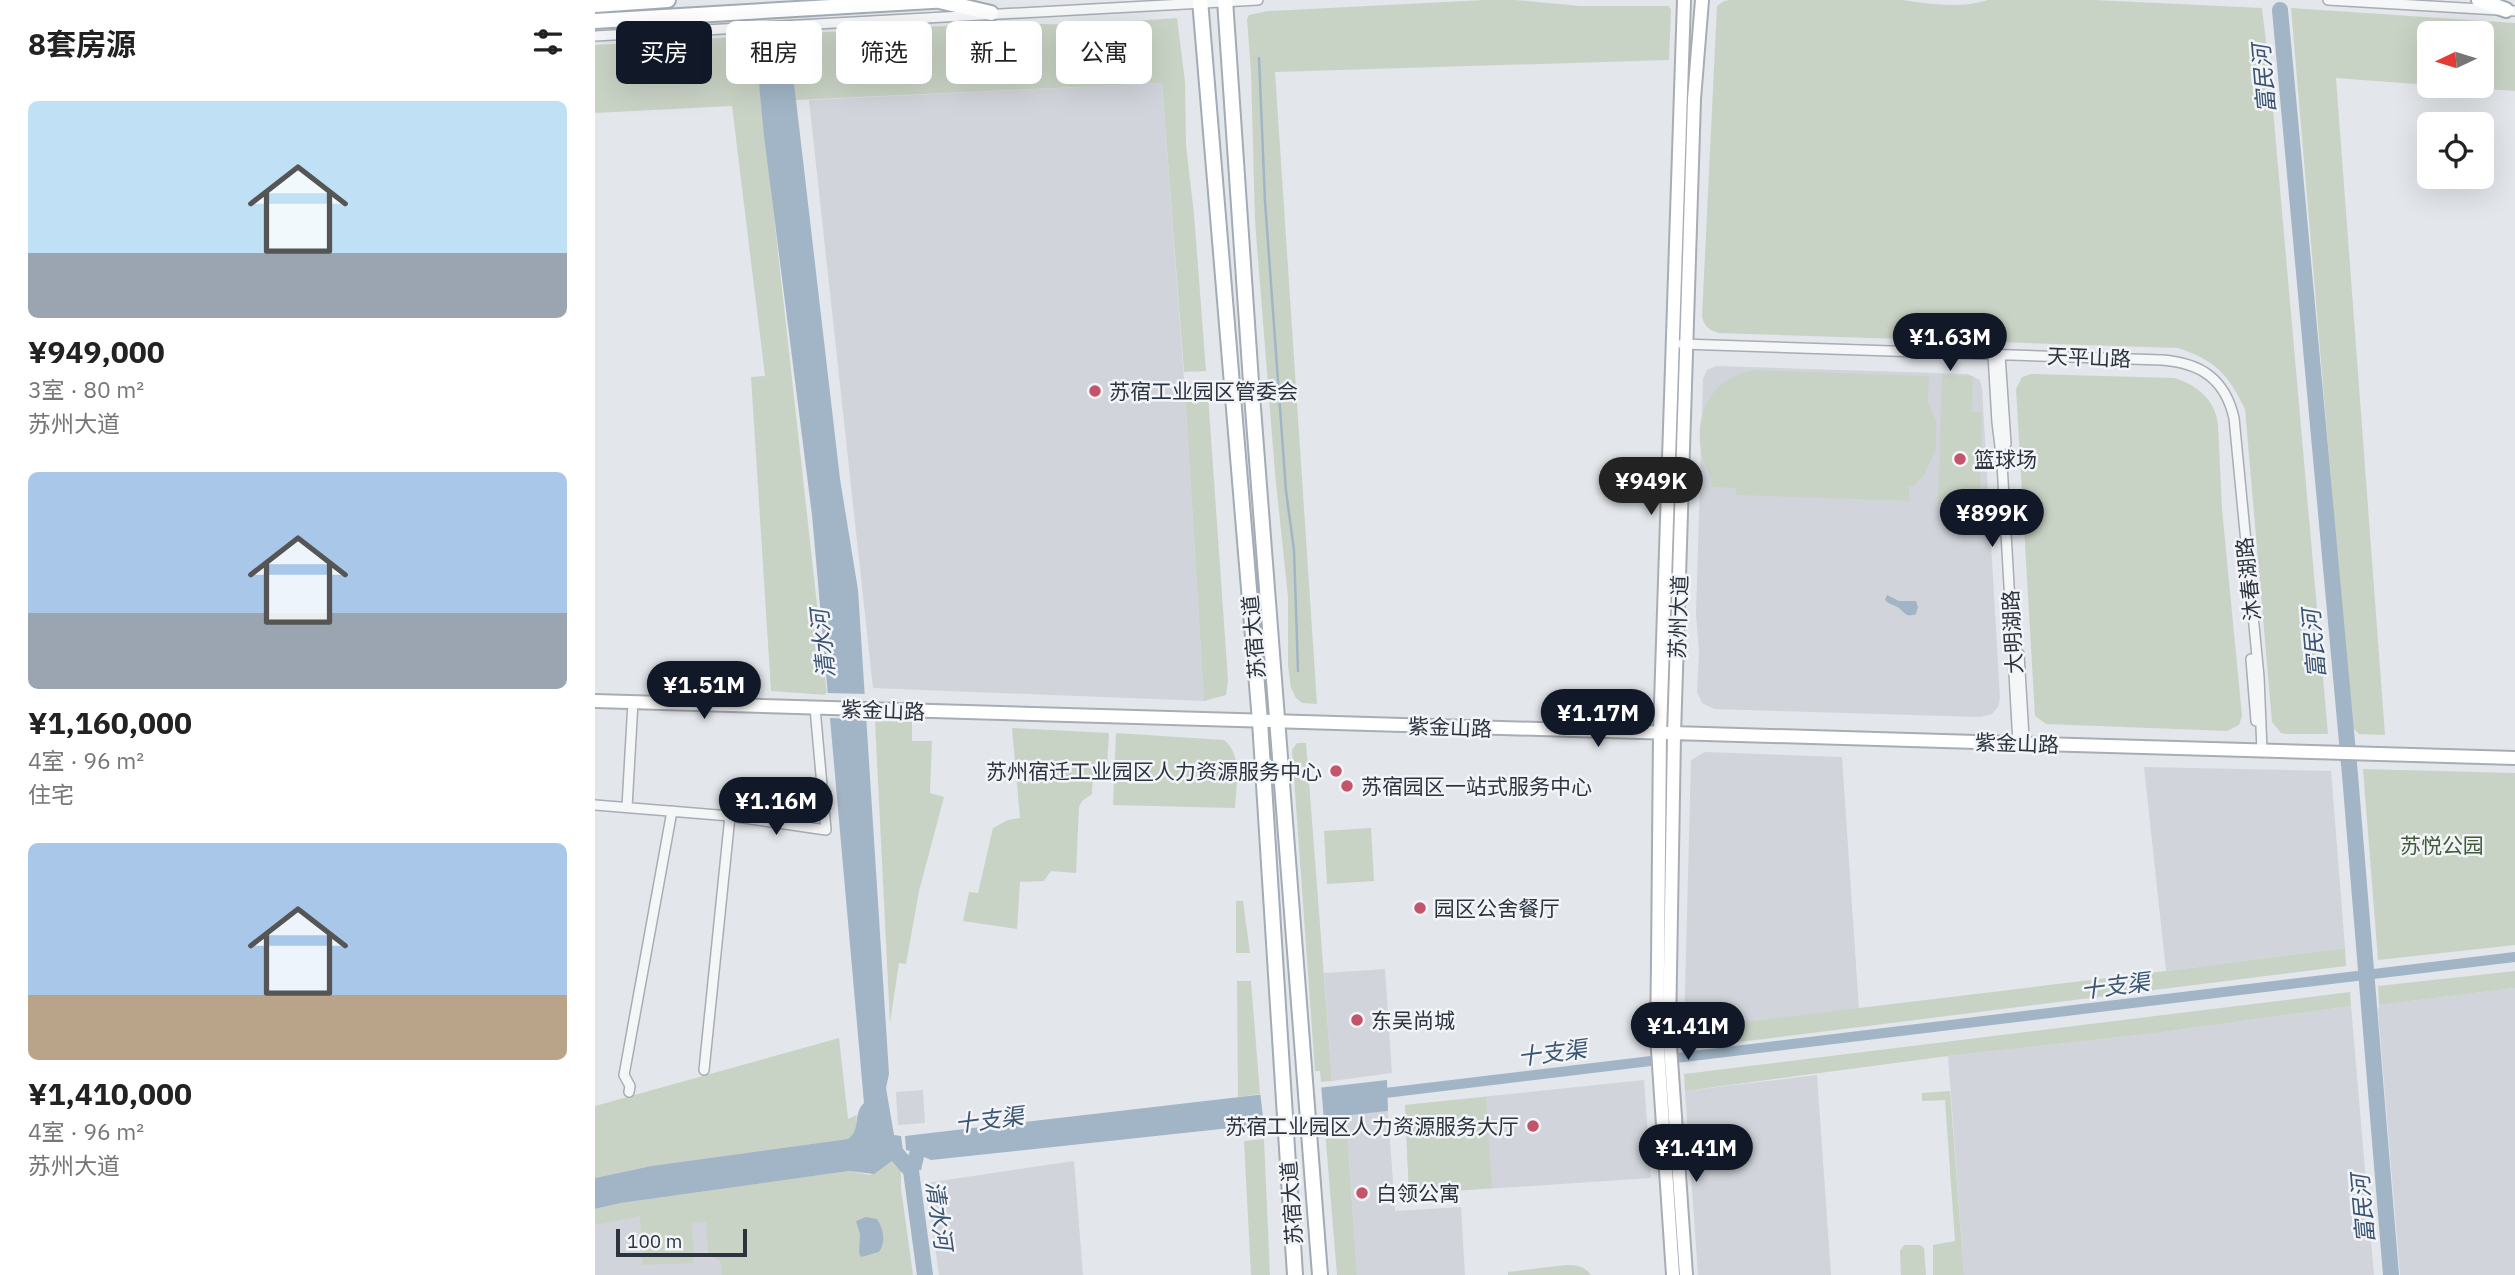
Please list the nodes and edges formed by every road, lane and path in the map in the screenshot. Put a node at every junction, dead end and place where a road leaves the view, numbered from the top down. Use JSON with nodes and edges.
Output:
{"nodes":[{"id":1,"x":668,"y":0,"type":"edge"},
{"id":2,"x":949,"y":0,"type":"edge"},
{"id":3,"x":1258,"y":0,"type":"edge"},
{"id":4,"x":1684,"y":0,"type":"edge"},
{"id":5,"x":1702,"y":0,"type":"edge"},
{"id":6,"x":2328,"y":0,"type":"edge"},
{"id":7,"x":2479,"y":0,"type":"edge"},
{"id":8,"x":938,"y":1,"type":"edge"},
{"id":9,"x":1200,"y":1,"type":"edge"},
{"id":10,"x":1225,"y":1,"type":"edge"},
{"id":11,"x":595,"y":5,"type":"edge"},
{"id":12,"x":2510,"y":11,"type":"edge"},
{"id":13,"x":991,"y":13,"type":"junction"},
{"id":14,"x":595,"y":21,"type":"edge"},
{"id":15,"x":595,"y":36,"type":"edge"},
{"id":16,"x":1680,"y":347,"type":"junction"},
{"id":17,"x":1997,"y":357,"type":"junction"},
{"id":18,"x":2229,"y":407,"type":"joint"},
{"id":19,"x":595,"y":701,"type":"edge"},
{"id":20,"x":633,"y":702,"type":"junction"},
{"id":21,"x":815,"y":708,"type":"junction"},
{"id":22,"x":1260,"y":722,"type":"junction"},
{"id":23,"x":1278,"y":723,"type":"junction"},
{"id":24,"x":1660,"y":734,"type":"junction"},
{"id":25,"x":1674,"y":735,"type":"junction"},
{"id":26,"x":2021,"y":743,"type":"junction"},
{"id":27,"x":2259,"y":751,"type":"junction"},
{"id":28,"x":2515,"y":758,"type":"edge"},
{"id":29,"x":595,"y":805,"type":"edge"},
{"id":30,"x":627,"y":807,"type":"junction"},
{"id":31,"x":672,"y":811,"type":"junction"},
{"id":32,"x":730,"y":816,"type":"junction"},
{"id":33,"x":1663,"y":1033,"type":"junction"},
{"id":34,"x":704,"y":1070,"type":"dead end"},
{"id":35,"x":629,"y":1092,"type":"dead end"},
{"id":36,"x":1668,"y":1096,"type":"junction"},
{"id":37,"x":1295,"y":1275,"type":"edge"},
{"id":38,"x":1320,"y":1275,"type":"edge"},
{"id":39,"x":1673,"y":1275,"type":"edge"},
{"id":40,"x":1686,"y":1275,"type":"edge"}],
"edges":[{"from":1,"to":11,"type":"main road"},
{"from":2,"to":8,"type":"main road"},
{"from":3,"to":10,"type":"street"},
{"from":4,"to":16,"type":"street","name":"苏州大道"},
{"from":5,"to":16,"type":"street","name":"苏州大道"},
{"from":6,"to":12,"type":"street"},
{"from":7,"to":12,"type":"main road"},
{"from":8,"to":13,"type":"main road"},
{"from":8,"to":14,"type":"main road"},
{"from":9,"to":10,"type":"street"},
{"from":9,"to":13,"type":"street"},
{"from":9,"to":22,"type":"main road","name":"苏宿大道"},
{"from":10,"to":23,"type":"main road","name":"苏宿大道"},
{"from":13,"to":15,"type":"street"},
{"from":16,"to":17,"type":"street","name":"天平山路"},
{"from":16,"to":24,"type":"street","name":"苏州大道"},
{"from":16,"to":25,"type":"street","name":"苏州大道"},
{"from":17,"to":18,"type":"street","name":"天平山路"},
{"from":17,"to":26,"type":"street","name":"大明湖路"},
{"from":18,"to":27,"type":"street","name":"沐春湖路"},
{"from":19,"to":20,"type":"street","name":"紫金山路"},
{"from":20,"to":21,"type":"street","name":"紫金山路"},
{"from":20,"to":30,"type":"street"},
{"from":21,"to":22,"type":"street","name":"紫金山路"},
{"from":21,"to":32,"type":"street"},
{"from":22,"to":23,"type":"street","name":"紫金山路"},
{"from":22,"to":37,"type":"main road","name":"苏宿大道"},
{"from":23,"to":24,"type":"street","name":"紫金山路"},
{"from":23,"to":38,"type":"main road","name":"苏宿大道"},
{"from":24,"to":25,"type":"street","name":"紫金山路"},
{"from":24,"to":33,"type":"street","name":"苏州大道"},
{"from":25,"to":26,"type":"street","name":"紫金山路"},
{"from":25,"to":33,"type":"street","name":"苏州大道"},
{"from":26,"to":27,"type":"street","name":"紫金山路"},
{"from":27,"to":28,"type":"street","name":"紫金山路"},
{"from":29,"to":30,"type":"street"},
{"from":30,"to":31,"type":"street"},
{"from":31,"to":32,"type":"street"},
{"from":31,"to":35,"type":"street"},
{"from":32,"to":34,"type":"street"},
{"from":33,"to":36,"type":"street","name":"苏州大道"},
{"from":36,"to":39,"type":"street","name":"苏州大道"},
{"from":36,"to":40,"type":"street","name":"苏州大道"}]}
